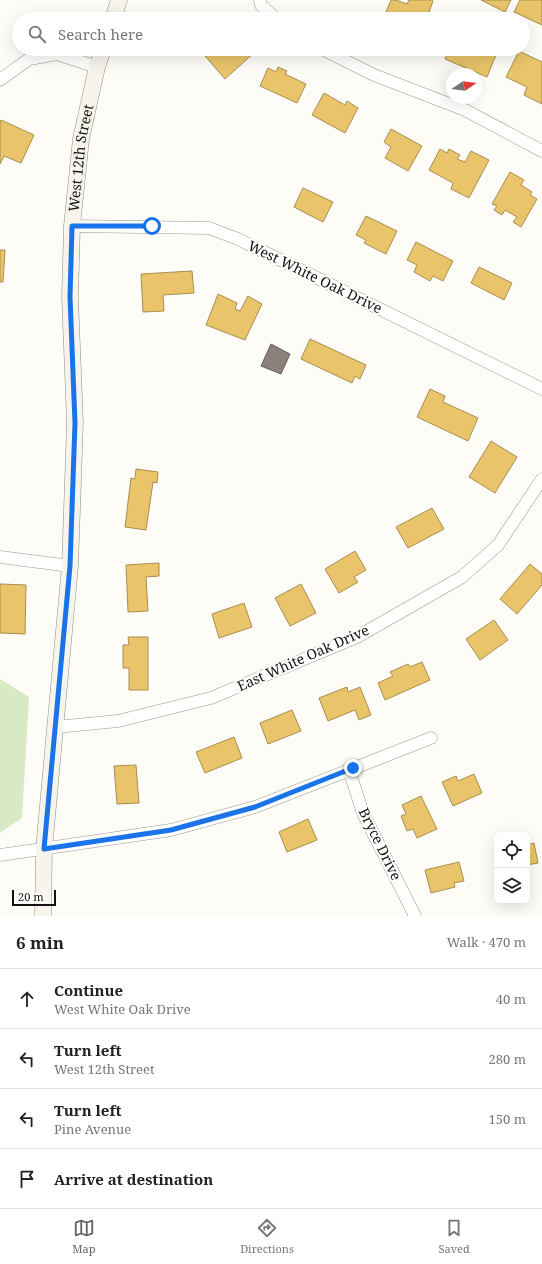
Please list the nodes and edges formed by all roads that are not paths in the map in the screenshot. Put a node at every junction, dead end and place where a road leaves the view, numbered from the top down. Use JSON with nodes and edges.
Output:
{"nodes":[{"id":1,"x":119,"y":0,"type":"edge"},
{"id":2,"x":260,"y":0,"type":"edge"},
{"id":3,"x":115,"y":12,"type":"edge"},
{"id":4,"x":269,"y":12,"type":"edge"},
{"id":5,"x":46,"y":56,"type":"edge"},
{"id":6,"x":64,"y":56,"type":"edge"},
{"id":7,"x":101,"y":56,"type":"edge"},
{"id":8,"x":336,"y":56,"type":"edge"},
{"id":9,"x":97,"y":66,"type":"junction"},
{"id":10,"x":0,"y":80,"type":"edge"},
{"id":11,"x":542,"y":151,"type":"edge"},
{"id":12,"x":72,"y":226,"type":"junction"},
{"id":13,"x":542,"y":389,"type":"edge"},
{"id":14,"x":542,"y":479,"type":"edge"},
{"id":15,"x":0,"y":557,"type":"edge"},
{"id":16,"x":70,"y":566,"type":"junction"},
{"id":17,"x":56,"y":727,"type":"junction"},
{"id":18,"x":431,"y":738,"type":"dead end"},
{"id":19,"x":349,"y":770,"type":"junction"},
{"id":20,"x":44,"y":849,"type":"junction"},
{"id":21,"x":0,"y":854,"type":"edge"},
{"id":22,"x":43,"y":916,"type":"edge"},
{"id":23,"x":415,"y":916,"type":"edge"}],
"edges":[{"from":1,"to":3,"type":"main road"},
{"from":2,"to":4,"type":"street"},
{"from":5,"to":10,"type":"street"},
{"from":6,"to":9,"type":"street"},
{"from":7,"to":9,"type":"main road","name":"West 12th Street"},
{"from":8,"to":11,"type":"street"},
{"from":9,"to":12,"type":"main road","name":"West 12th Street"},
{"from":12,"to":13,"type":"street","name":"West White Oak Drive"},
{"from":12,"to":16,"type":"main road","name":"West 12th Street"},
{"from":14,"to":17,"type":"street","name":"East White Oak Drive"},
{"from":15,"to":16,"type":"street"},
{"from":16,"to":17,"type":"main road","name":"West 12th Street"},
{"from":17,"to":20,"type":"main road","name":"West 12th Street"},
{"from":18,"to":19,"type":"street"},
{"from":19,"to":20,"type":"street"},
{"from":19,"to":23,"type":"street","name":"Bryce Drive"},
{"from":20,"to":21,"type":"street"},
{"from":20,"to":22,"type":"main road","name":"West 12th Street"}]}
